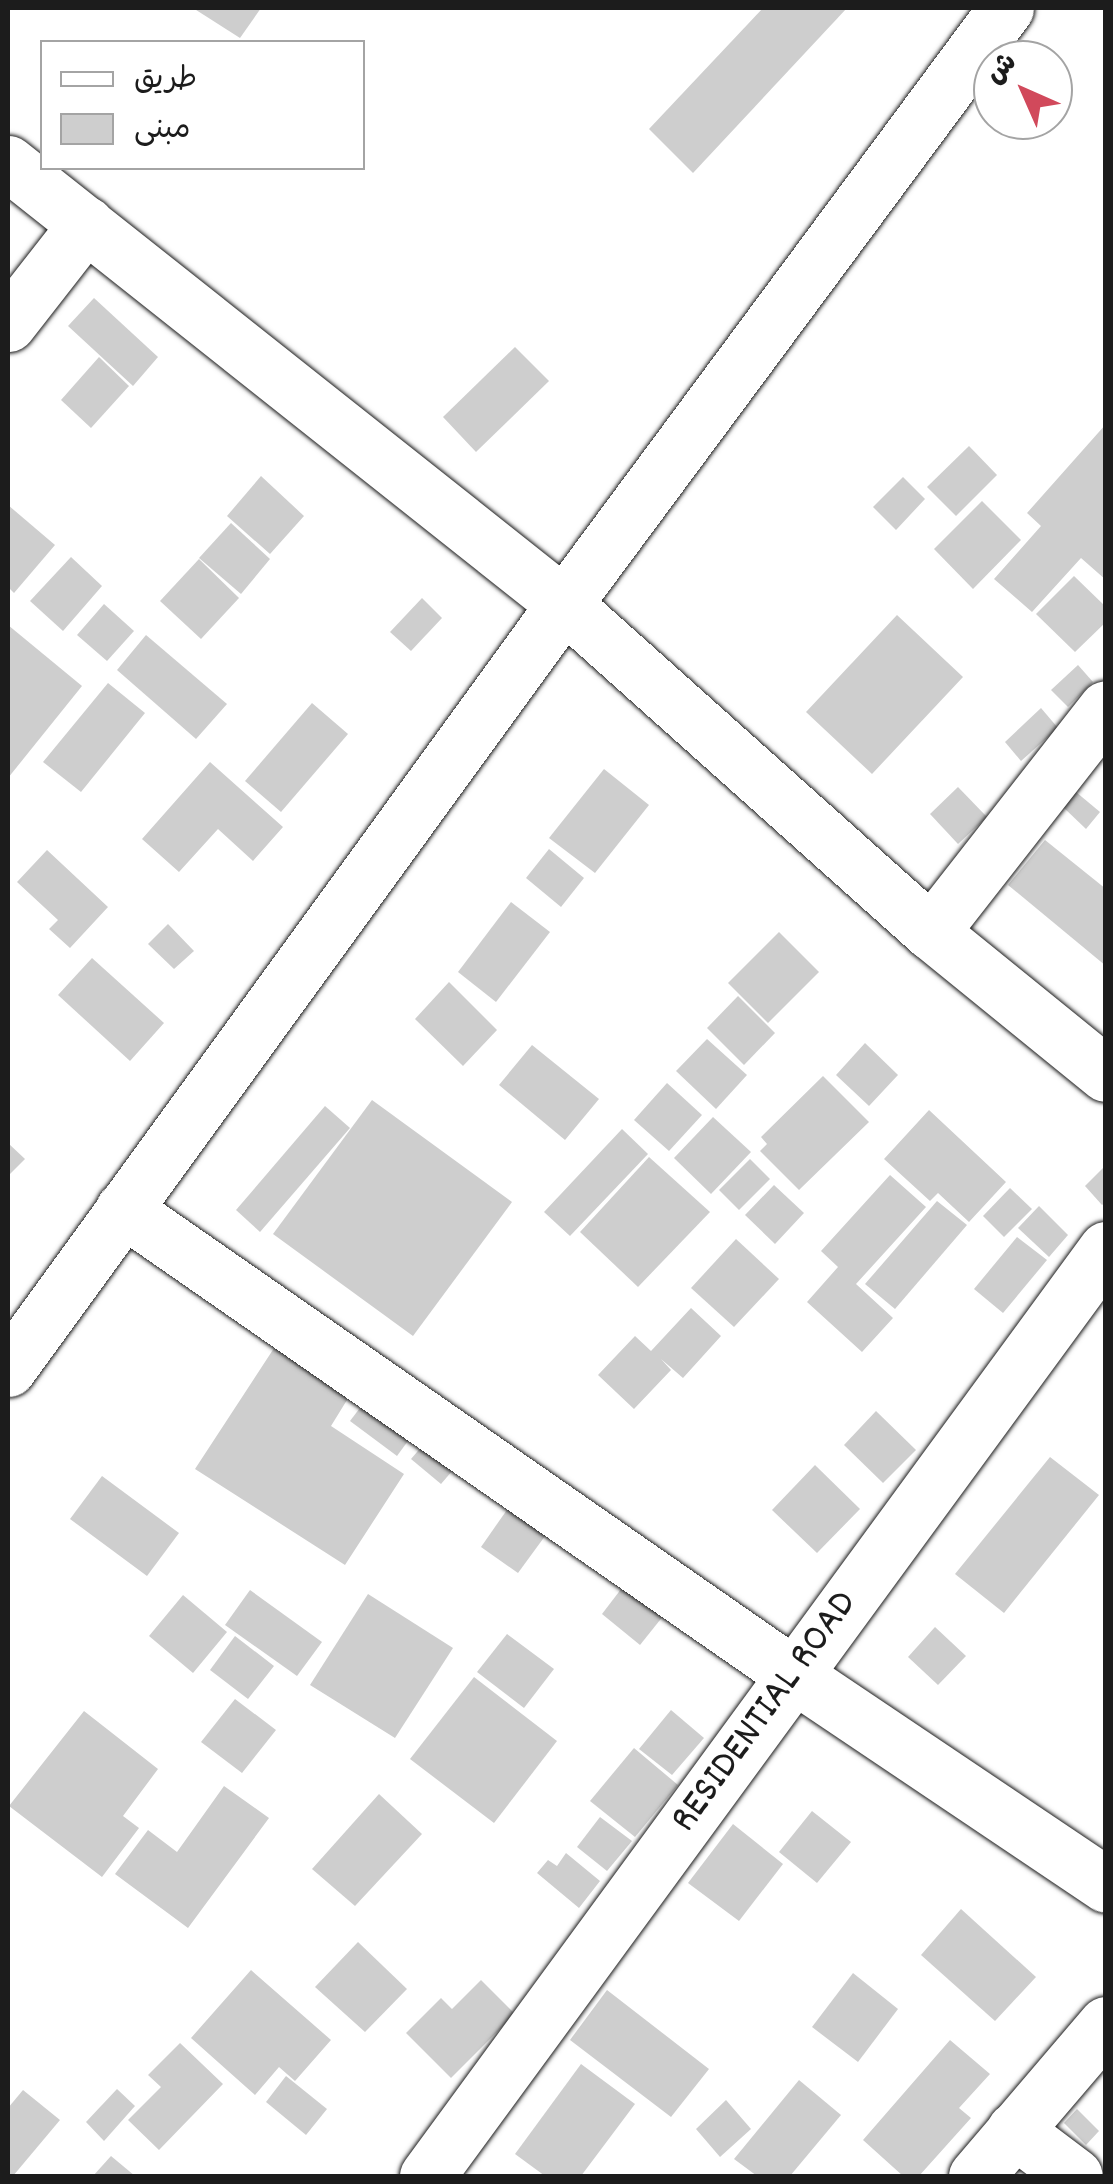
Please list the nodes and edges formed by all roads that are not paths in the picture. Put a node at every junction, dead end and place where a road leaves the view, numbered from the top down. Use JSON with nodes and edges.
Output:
{"nodes":[{"id":1,"x":1006,"y":8,"type":"edge"},
{"id":2,"x":8,"y":163,"type":"edge"},
{"id":3,"x":86,"y":224,"type":"junction"},
{"id":4,"x":8,"y":324,"type":"edge"},
{"id":5,"x":564,"y":604,"type":"junction"},
{"id":6,"x":1106,"y":708,"type":"edge"},
{"id":7,"x":931,"y":932,"type":"junction"},
{"id":8,"x":1106,"y":1074,"type":"edge"},
{"id":9,"x":123,"y":1209,"type":"junction"},
{"id":10,"x":1106,"y":1249,"type":"edge"},
{"id":11,"x":8,"y":1369,"type":"edge"},
{"id":12,"x":794,"y":1675,"type":"junction"},
{"id":13,"x":1106,"y":1885,"type":"edge"},
{"id":14,"x":1106,"y":2024,"type":"edge"},
{"id":15,"x":1014,"y":2130,"type":"junction"},
{"id":16,"x":427,"y":2176,"type":"edge"},
{"id":17,"x":976,"y":2176,"type":"edge"},
{"id":18,"x":1075,"y":2176,"type":"edge"}],
"edges":[{"from":1,"to":5,"type":"street"},
{"from":2,"to":3,"type":"street"},
{"from":3,"to":4,"type":"street"},
{"from":3,"to":5,"type":"street"},
{"from":5,"to":7,"type":"street"},
{"from":5,"to":9,"type":"street"},
{"from":6,"to":7,"type":"street"},
{"from":7,"to":8,"type":"street"},
{"from":9,"to":11,"type":"street"},
{"from":9,"to":12,"type":"street"},
{"from":10,"to":12,"type":"street","name":"RESIDENTIAL ROAD"},
{"from":12,"to":13,"type":"street"},
{"from":12,"to":16,"type":"street","name":"RESIDENTIAL ROAD"},
{"from":14,"to":15,"type":"street"},
{"from":15,"to":17,"type":"street"},
{"from":15,"to":18,"type":"street"}]}
